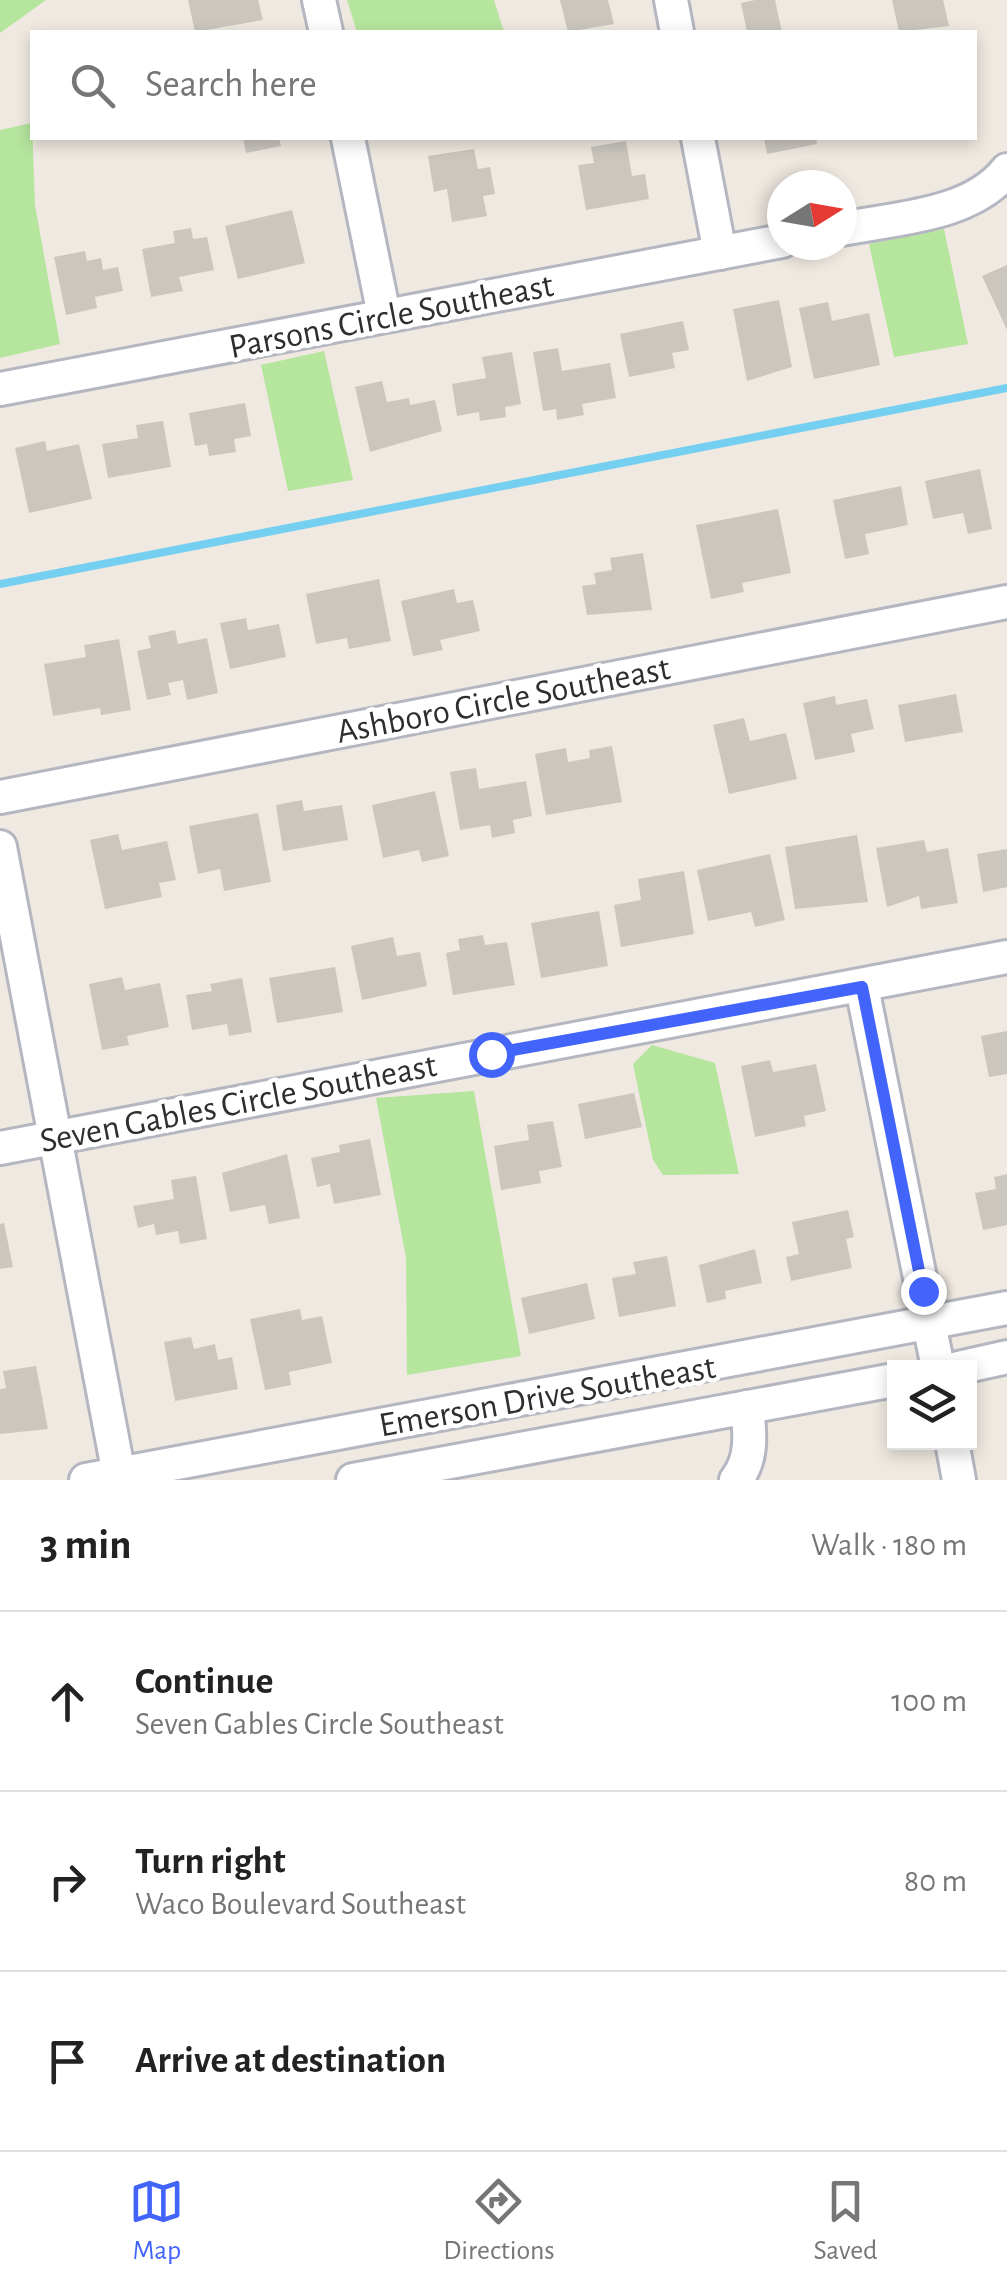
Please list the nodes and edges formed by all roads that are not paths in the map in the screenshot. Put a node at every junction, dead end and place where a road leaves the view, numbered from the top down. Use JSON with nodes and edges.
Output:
{"nodes":[{"id":1,"x":319,"y":0,"type":"edge"},
{"id":2,"x":670,"y":0,"type":"edge"},
{"id":3,"x":326,"y":30,"type":"edge"},
{"id":4,"x":677,"y":30,"type":"edge"},
{"id":5,"x":348,"y":140,"type":"edge"},
{"id":6,"x":698,"y":140,"type":"edge"},
{"id":7,"x":1007,"y":170,"type":"edge"},
{"id":8,"x":857,"y":226,"type":"edge"},
{"id":9,"x":767,"y":244,"type":"edge"},
{"id":10,"x":720,"y":254,"type":"junction"},
{"id":11,"x":384,"y":315,"type":"junction"},
{"id":12,"x":0,"y":390,"type":"edge"},
{"id":13,"x":1007,"y":602,"type":"edge"},
{"id":14,"x":0,"y":797,"type":"edge"},
{"id":15,"x":0,"y":847,"type":"edge"},
{"id":16,"x":1007,"y":957,"type":"edge"},
{"id":17,"x":862,"y":987,"type":"junction"},
{"id":18,"x":54,"y":1137,"type":"junction"},
{"id":19,"x":0,"y":1148,"type":"edge"},
{"id":20,"x":1007,"y":1308,"type":"edge"},
{"id":21,"x":930,"y":1324,"type":"junction"},
{"id":22,"x":1007,"y":1357,"type":"edge"},
{"id":23,"x":937,"y":1360,"type":"edge"},
{"id":24,"x":977,"y":1364,"type":"edge"},
{"id":25,"x":887,"y":1381,"type":"edge"},
{"id":26,"x":747,"y":1407,"type":"junction"},
{"id":27,"x":953,"y":1450,"type":"edge"},
{"id":28,"x":119,"y":1477,"type":"edge"},
{"id":29,"x":86,"y":1480,"type":"edge"},
{"id":30,"x":354,"y":1480,"type":"edge"},
{"id":31,"x":736,"y":1480,"type":"edge"},
{"id":32,"x":959,"y":1480,"type":"edge"}],
"edges":[{"from":1,"to":3,"type":"street"},
{"from":2,"to":4,"type":"street"},
{"from":5,"to":11,"type":"street"},
{"from":6,"to":10,"type":"street"},
{"from":7,"to":8,"type":"street"},
{"from":9,"to":10,"type":"street","name":"Parsons Circle Southeast"},
{"from":10,"to":11,"type":"street","name":"Parsons Circle Southeast"},
{"from":11,"to":12,"type":"street","name":"Parsons Circle Southeast"},
{"from":13,"to":14,"type":"street","name":"Ashboro Circle Southeast"},
{"from":15,"to":18,"type":"street"},
{"from":16,"to":17,"type":"street","name":"Seven Gables Circle Southeast"},
{"from":17,"to":18,"type":"street","name":"Seven Gables Circle Southeast"},
{"from":17,"to":21,"type":"street"},
{"from":18,"to":19,"type":"street","name":"Seven Gables Circle Southeast"},
{"from":18,"to":28,"type":"street"},
{"from":20,"to":21,"type":"street","name":"Emerson Drive Southeast"},
{"from":21,"to":23,"type":"street"},
{"from":21,"to":28,"type":"street","name":"Emerson Drive Southeast"},
{"from":22,"to":24,"type":"street"},
{"from":25,"to":26,"type":"street","name":"Emerson Drive Southeast"},
{"from":26,"to":30,"type":"street","name":"Emerson Drive Southeast"},
{"from":26,"to":31,"type":"street"},
{"from":27,"to":32,"type":"street"},
{"from":28,"to":29,"type":"street","name":"Emerson Drive Southeast"}]}
